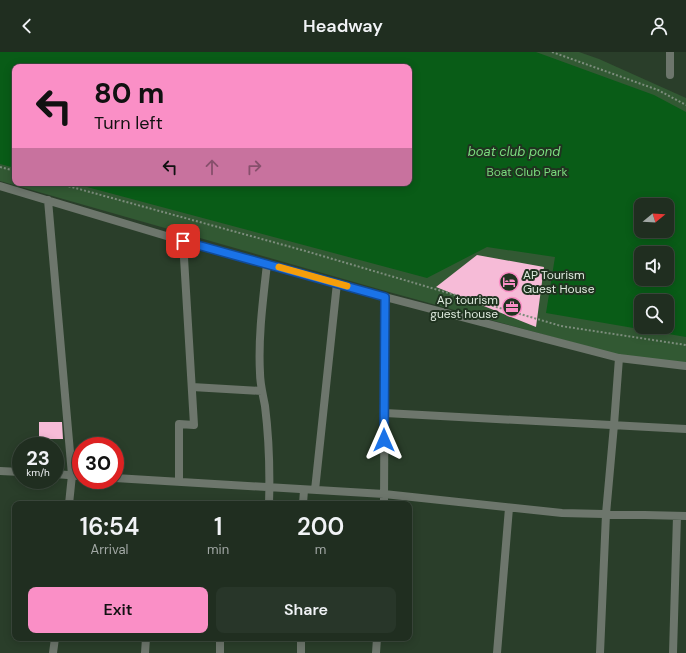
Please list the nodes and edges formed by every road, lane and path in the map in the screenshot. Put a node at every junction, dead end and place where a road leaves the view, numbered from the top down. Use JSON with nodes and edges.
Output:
{"nodes":[{"id":1,"x":552,"y":52,"type":"edge"},
{"id":2,"x":670,"y":52,"type":"edge"},
{"id":3,"x":670,"y":74,"type":"dead end"},
{"id":4,"x":686,"y":105,"type":"edge"},
{"id":5,"x":0,"y":167,"type":"edge"},
{"id":6,"x":12,"y":171,"type":"edge"},
{"id":7,"x":0,"y":186,"type":"edge"},
{"id":8,"x":68,"y":186,"type":"edge"},
{"id":9,"x":48,"y":200,"type":"junction"},
{"id":10,"x":183,"y":241,"type":"junction"},
{"id":11,"x":266,"y":264,"type":"junction"},
{"id":12,"x":336,"y":283,"type":"junction"},
{"id":13,"x":385,"y":297,"type":"junction"},
{"id":14,"x":686,"y":345,"type":"edge"},
{"id":15,"x":619,"y":358,"type":"junction"},
{"id":16,"x":686,"y":366,"type":"edge"},
{"id":17,"x":192,"y":387,"type":"junction"},
{"id":18,"x":262,"y":390,"type":"junction"},
{"id":19,"x":385,"y":413,"type":"junction"},
{"id":20,"x":614,"y":426,"type":"junction"},
{"id":21,"x":686,"y":429,"type":"edge"},
{"id":22,"x":0,"y":471,"type":"edge"},
{"id":23,"x":12,"y":472,"type":"edge"},
{"id":24,"x":64,"y":475,"type":"edge"},
{"id":25,"x":72,"y":476,"type":"junction"},
{"id":26,"x":124,"y":479,"type":"edge"},
{"id":27,"x":179,"y":482,"type":"junction"},
{"id":28,"x":270,"y":487,"type":"junction"},
{"id":29,"x":304,"y":490,"type":"junction"},
{"id":30,"x":315,"y":490,"type":"junction"},
{"id":31,"x":384,"y":494,"type":"junction"},
{"id":32,"x":69,"y":501,"type":"edge"},
{"id":33,"x":268,"y":501,"type":"edge"},
{"id":34,"x":303,"y":501,"type":"edge"},
{"id":35,"x":384,"y":501,"type":"edge"},
{"id":36,"x":509,"y":508,"type":"junction"},
{"id":37,"x":606,"y":514,"type":"junction"},
{"id":38,"x":677,"y":516,"type":"junction"},
{"id":39,"x":686,"y":516,"type":"edge"},
{"id":40,"x":55,"y":641,"type":"edge"},
{"id":41,"x":146,"y":641,"type":"edge"},
{"id":42,"x":220,"y":641,"type":"edge"},
{"id":43,"x":301,"y":641,"type":"edge"},
{"id":44,"x":377,"y":641,"type":"edge"},
{"id":45,"x":53,"y":653,"type":"edge"},
{"id":46,"x":145,"y":653,"type":"edge"},
{"id":47,"x":220,"y":653,"type":"edge"},
{"id":48,"x":301,"y":653,"type":"edge"},
{"id":49,"x":376,"y":653,"type":"edge"},
{"id":50,"x":496,"y":653,"type":"edge"},
{"id":51,"x":600,"y":653,"type":"edge"},
{"id":52,"x":673,"y":653,"type":"edge"}],
"edges":[{"from":1,"to":4,"type":"path"},
{"from":2,"to":3,"type":"street"},
{"from":5,"to":6,"type":"path"},
{"from":7,"to":9,"type":"street"},
{"from":8,"to":14,"type":"path"},
{"from":9,"to":10,"type":"street"},
{"from":9,"to":25,"type":"street"},
{"from":10,"to":11,"type":"street"},
{"from":10,"to":17,"type":"street"},
{"from":11,"to":12,"type":"street"},
{"from":11,"to":18,"type":"street"},
{"from":12,"to":13,"type":"street"},
{"from":12,"to":30,"type":"street"},
{"from":13,"to":15,"type":"street"},
{"from":13,"to":19,"type":"street"},
{"from":15,"to":16,"type":"street"},
{"from":15,"to":20,"type":"street"},
{"from":17,"to":18,"type":"street"},
{"from":17,"to":27,"type":"street"},
{"from":18,"to":28,"type":"street"},
{"from":19,"to":20,"type":"street"},
{"from":19,"to":31,"type":"street"},
{"from":20,"to":21,"type":"street"},
{"from":20,"to":37,"type":"street"},
{"from":22,"to":23,"type":"street"},
{"from":24,"to":25,"type":"street"},
{"from":25,"to":32,"type":"street"},
{"from":26,"to":27,"type":"street"},
{"from":27,"to":28,"type":"street"},
{"from":28,"to":29,"type":"street"},
{"from":28,"to":33,"type":"street"},
{"from":29,"to":30,"type":"street"},
{"from":29,"to":34,"type":"street"},
{"from":30,"to":31,"type":"street"},
{"from":31,"to":35,"type":"street"},
{"from":31,"to":36,"type":"street"},
{"from":36,"to":37,"type":"street"},
{"from":36,"to":50,"type":"street"},
{"from":37,"to":38,"type":"street"},
{"from":37,"to":51,"type":"street"},
{"from":38,"to":39,"type":"street"},
{"from":38,"to":52,"type":"street"},
{"from":40,"to":45,"type":"street"},
{"from":41,"to":46,"type":"street"},
{"from":42,"to":47,"type":"street"},
{"from":43,"to":48,"type":"street"},
{"from":44,"to":49,"type":"street"}]}
